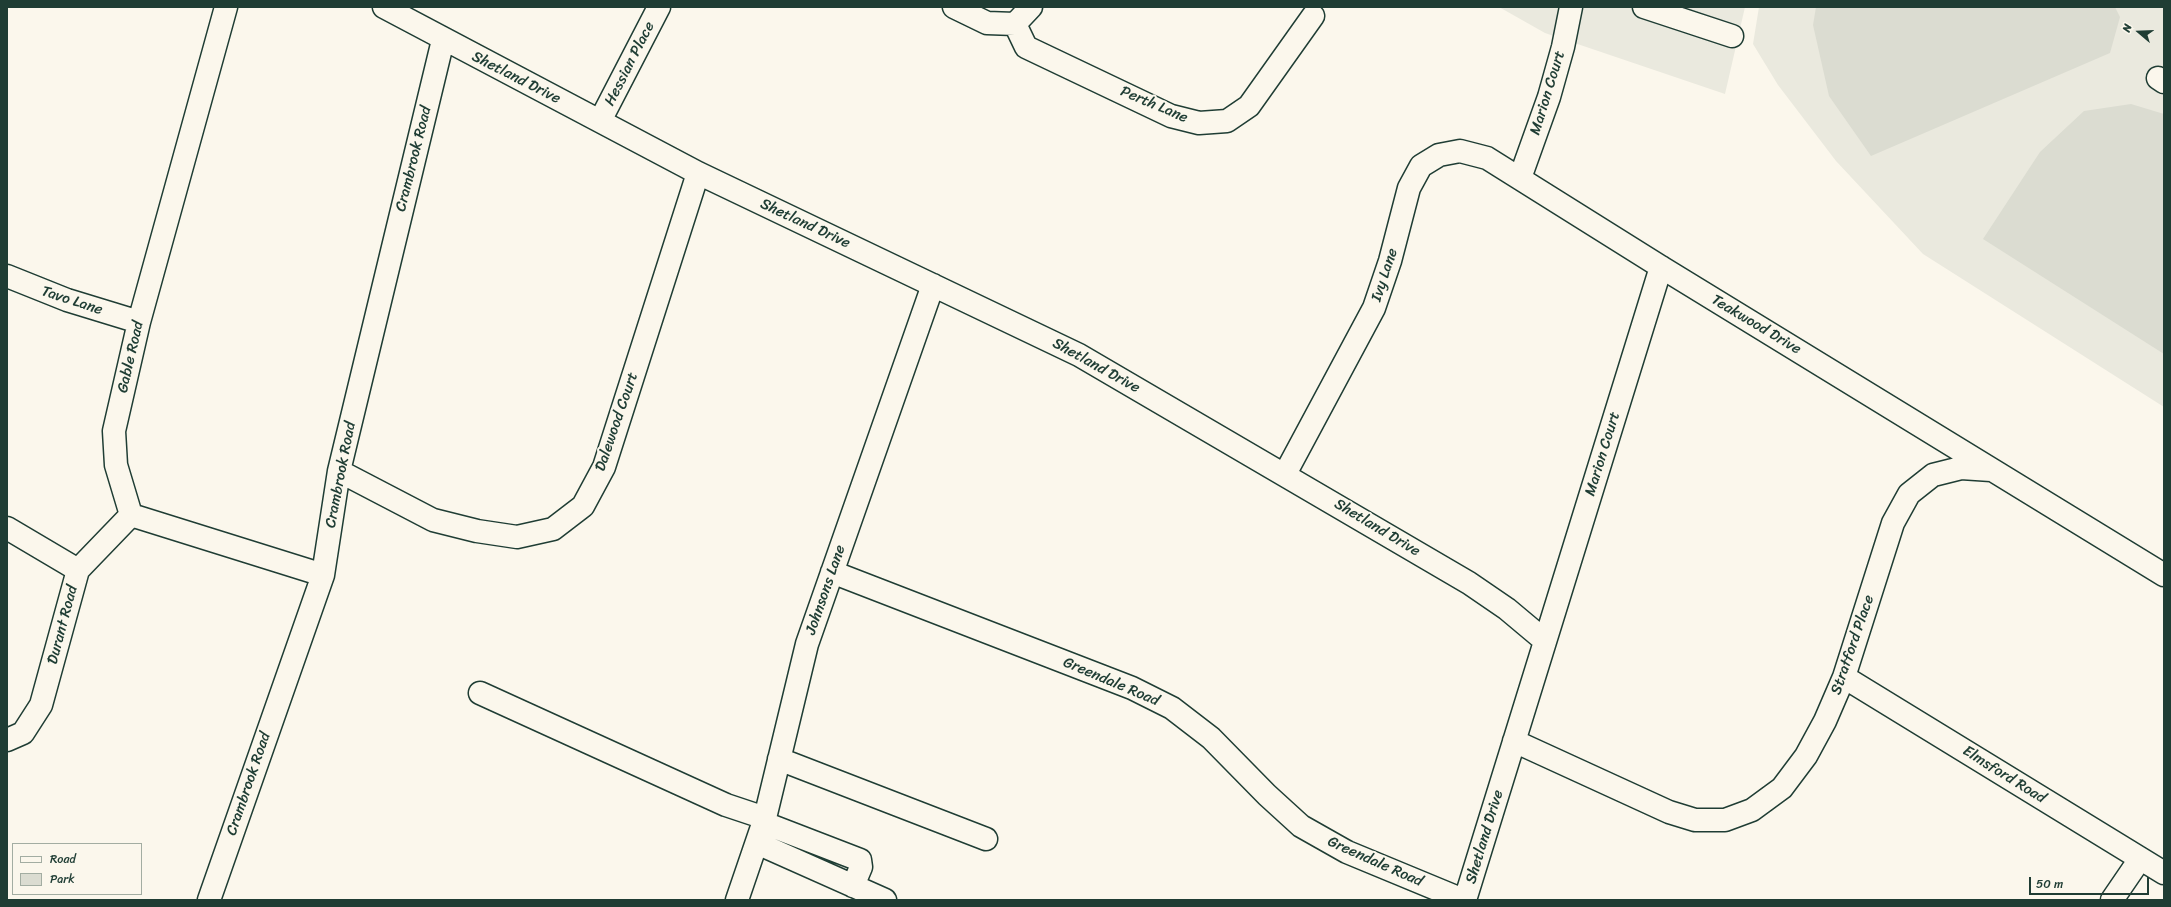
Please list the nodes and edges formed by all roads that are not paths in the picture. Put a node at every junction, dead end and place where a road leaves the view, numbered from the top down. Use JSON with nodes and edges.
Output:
{"nodes":[{"id":1,"x":226,"y":7,"type":"edge"},
{"id":2,"x":384,"y":7,"type":"edge"},
{"id":3,"x":659,"y":7,"type":"edge"},
{"id":4,"x":954,"y":7,"type":"edge"},
{"id":5,"x":1031,"y":7,"type":"edge"},
{"id":6,"x":1571,"y":7,"type":"edge"},
{"id":7,"x":1644,"y":7,"type":"edge"},
{"id":8,"x":1313,"y":16,"type":"dead end"},
{"id":9,"x":1015,"y":24,"type":"junction"},
{"id":10,"x":1732,"y":36,"type":"dead end"},
{"id":11,"x":443,"y":40,"type":"junction"},
{"id":12,"x":600,"y":121,"type":"junction"},
{"id":13,"x":698,"y":174,"type":"junction"},
{"id":14,"x":1520,"y":178,"type":"junction"},
{"id":15,"x":1661,"y":267,"type":"junction"},
{"id":16,"x":7,"y":276,"type":"edge"},
{"id":17,"x":933,"y":285,"type":"junction"},
{"id":18,"x":139,"y":322,"type":"junction"},
{"id":19,"x":1994,"y":470,"type":"junction"},
{"id":20,"x":339,"y":471,"type":"junction"},
{"id":21,"x":1285,"y":474,"type":"junction"},
{"id":22,"x":131,"y":515,"type":"junction"},
{"id":23,"x":7,"y":528,"type":"edge"},
{"id":24,"x":78,"y":570,"type":"junction"},
{"id":25,"x":832,"y":572,"type":"junction"},
{"id":26,"x":2164,"y":574,"type":"edge"},
{"id":27,"x":323,"y":576,"type":"junction"},
{"id":28,"x":1544,"y":640,"type":"junction"},
{"id":29,"x":1844,"y":677,"type":"junction"},
{"id":30,"x":480,"y":693,"type":"dead end"},
{"id":31,"x":7,"y":740,"type":"edge"},
{"id":32,"x":1514,"y":741,"type":"junction"},
{"id":33,"x":779,"y":758,"type":"junction"},
{"id":34,"x":764,"y":820,"type":"junction"},
{"id":35,"x":986,"y":838,"type":"dead end"},
{"id":36,"x":757,"y":843,"type":"junction"},
{"id":37,"x":2140,"y":859,"type":"junction"},
{"id":38,"x":2164,"y":874,"type":"edge"},
{"id":39,"x":853,"y":886,"type":"junction"},
{"id":40,"x":208,"y":900,"type":"edge"},
{"id":41,"x":737,"y":900,"type":"edge"},
{"id":42,"x":885,"y":900,"type":"edge"},
{"id":43,"x":1464,"y":900,"type":"edge"},
{"id":44,"x":2112,"y":900,"type":"edge"}],
"edges":[{"from":1,"to":18,"type":"street","name":"Gable Road"},
{"from":2,"to":11,"type":"street","name":"Shetland Drive"},
{"from":3,"to":12,"type":"street","name":"Hessian Place"},
{"from":4,"to":9,"type":"street"},
{"from":5,"to":9,"type":"street"},
{"from":6,"to":14,"type":"street","name":"Marion Court"},
{"from":7,"to":10,"type":"street"},
{"from":8,"to":9,"type":"street","name":"Perth Lane"},
{"from":11,"to":12,"type":"street","name":"Shetland Drive"},
{"from":11,"to":20,"type":"street","name":"Crambrook Road"},
{"from":12,"to":13,"type":"street","name":"Shetland Drive"},
{"from":13,"to":17,"type":"street","name":"Shetland Drive"},
{"from":13,"to":20,"type":"street","name":"Dalewood Court"},
{"from":14,"to":15,"type":"street","name":"Teakwood Drive"},
{"from":14,"to":21,"type":"street","name":"Ivy Lane"},
{"from":15,"to":19,"type":"street","name":"Teakwood Drive"},
{"from":15,"to":28,"type":"street","name":"Marion Court"},
{"from":16,"to":18,"type":"street","name":"Tavo Lane"},
{"from":17,"to":21,"type":"street","name":"Shetland Drive"},
{"from":17,"to":25,"type":"street","name":"Johnsons Lane"},
{"from":18,"to":22,"type":"street","name":"Gable Road"},
{"from":19,"to":26,"type":"street","name":"Stratford Place"},
{"from":19,"to":29,"type":"street","name":"Stratford Place"},
{"from":20,"to":27,"type":"street","name":"Crambrook Road"},
{"from":21,"to":28,"type":"street","name":"Shetland Drive"},
{"from":22,"to":24,"type":"street","name":"Durant Road"},
{"from":22,"to":27,"type":"street"},
{"from":23,"to":24,"type":"street"},
{"from":24,"to":31,"type":"street","name":"Durant Road"},
{"from":25,"to":33,"type":"street","name":"Johnsons Lane"},
{"from":25,"to":43,"type":"street","name":"Greendale Road"},
{"from":27,"to":40,"type":"street","name":"Crambrook Road"},
{"from":28,"to":32,"type":"street","name":"Shetland Drive"},
{"from":29,"to":32,"type":"street","name":"Stratford Place"},
{"from":29,"to":37,"type":"street","name":"Elmsford Road"},
{"from":30,"to":34,"type":"street"},
{"from":32,"to":43,"type":"street","name":"Shetland Drive"},
{"from":33,"to":34,"type":"street","name":"Johnsons Lane"},
{"from":33,"to":35,"type":"street"},
{"from":34,"to":36,"type":"street","name":"Johnsons Lane"},
{"from":34,"to":39,"type":"street"},
{"from":36,"to":39,"type":"street"},
{"from":36,"to":41,"type":"street","name":"Johnsons Lane"},
{"from":37,"to":38,"type":"street","name":"Elmsford Road"},
{"from":37,"to":44,"type":"street"},
{"from":39,"to":42,"type":"street"}]}
